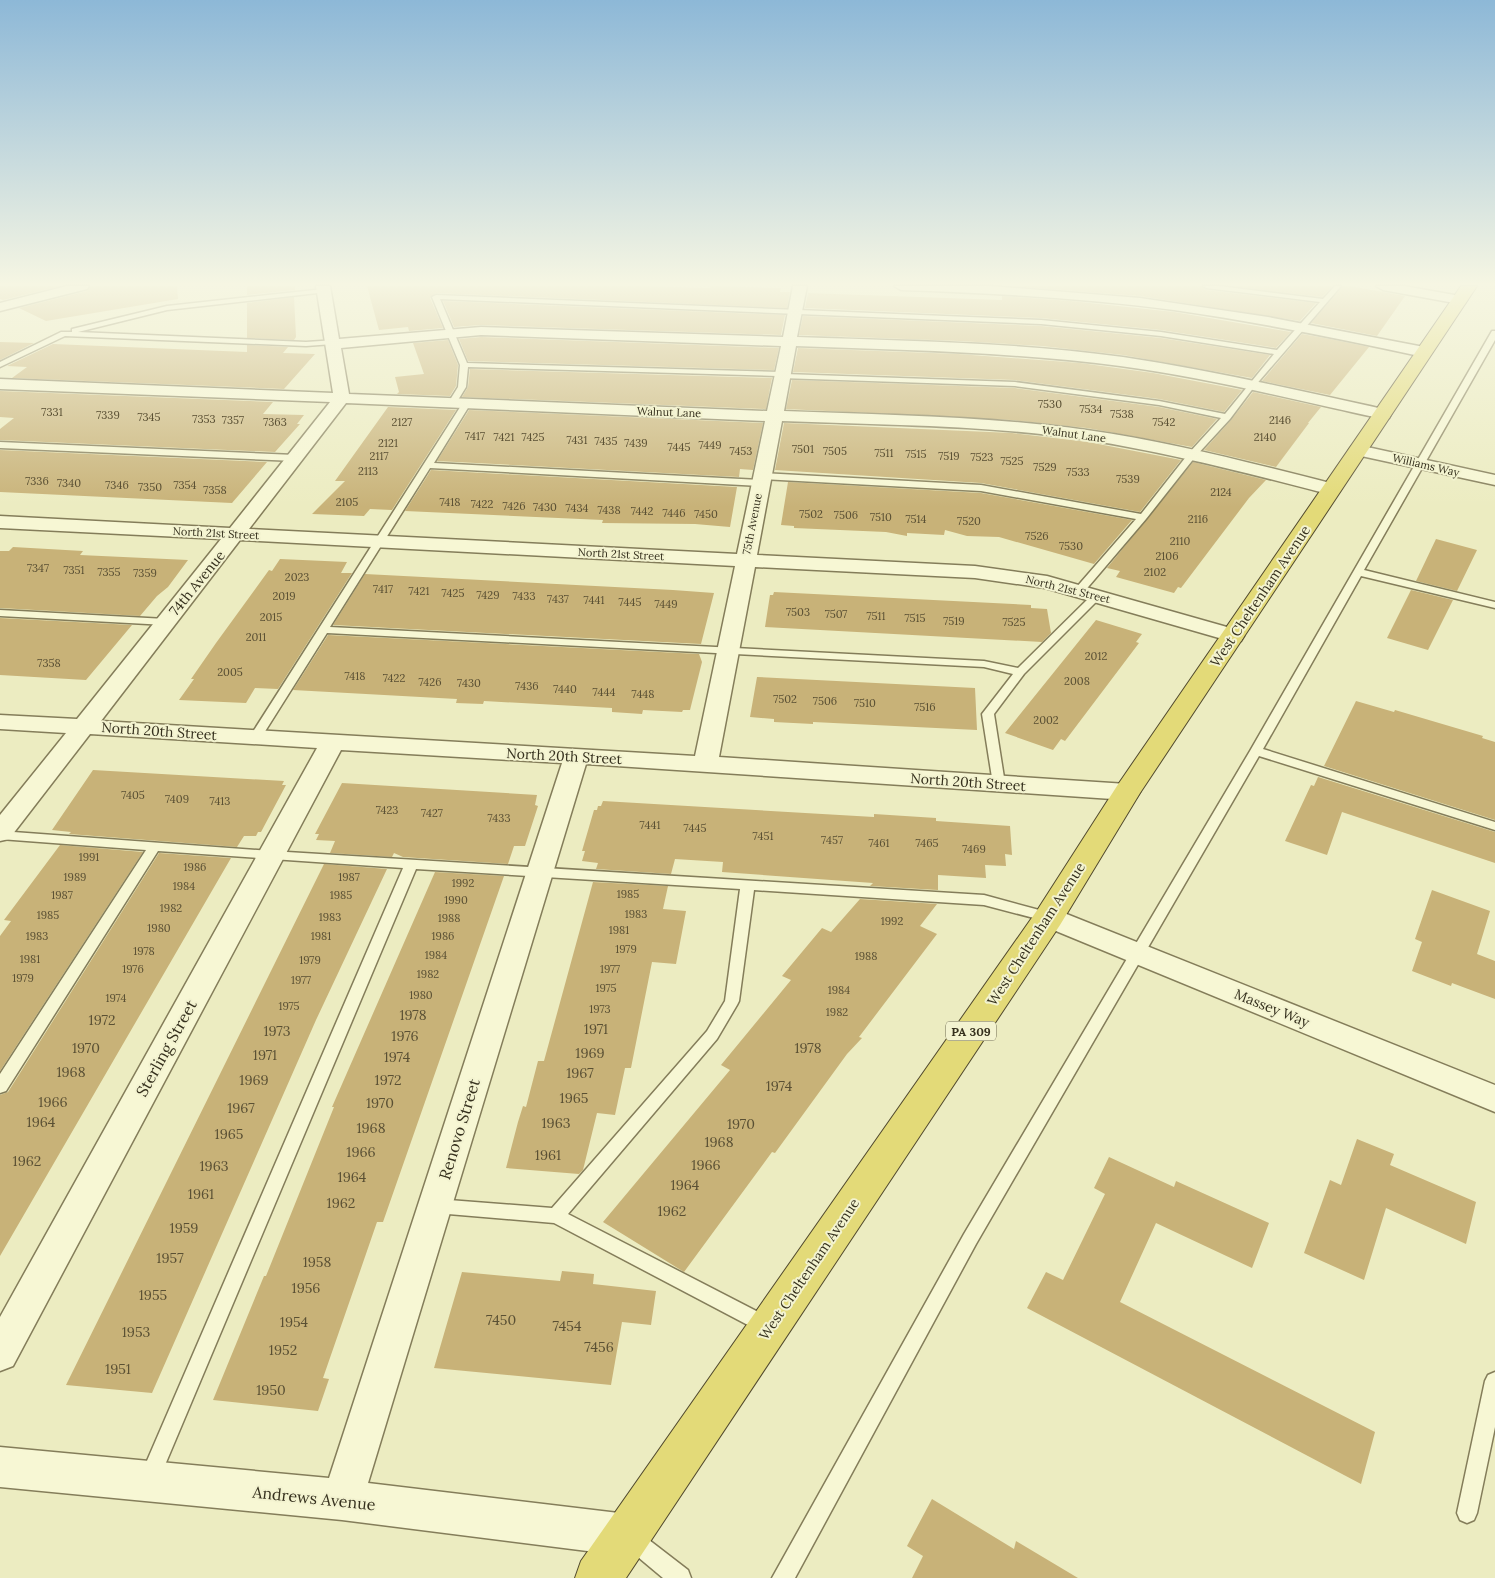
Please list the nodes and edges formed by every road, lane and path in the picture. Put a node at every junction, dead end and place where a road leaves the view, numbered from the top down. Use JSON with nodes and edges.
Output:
{"nodes":[{"id":1,"x":336,"y":360,"type":"edge"},
{"id":2,"x":462,"y":360,"type":"edge"},
{"id":3,"x":785,"y":360,"type":"edge"},
{"id":4,"x":1103,"y":360,"type":"edge"},
{"id":5,"x":1274,"y":360,"type":"edge"},
{"id":6,"x":1419,"y":360,"type":"edge"},
{"id":7,"x":1480,"y":360,"type":"edge"},
{"id":8,"x":464,"y":365,"type":"junction"},
{"id":9,"x":781,"y":375,"type":"junction"},
{"id":10,"x":0,"y":384,"type":"edge"},
{"id":11,"x":1251,"y":385,"type":"junction"},
{"id":12,"x":342,"y":398,"type":"junction"},
{"id":13,"x":459,"y":403,"type":"junction"},
{"id":14,"x":1383,"y":414,"type":"junction"},
{"id":15,"x":773,"y":416,"type":"junction"},
{"id":16,"x":1227,"y":417,"type":"junction"},
{"id":17,"x":0,"y":445,"type":"edge"},
{"id":18,"x":1358,"y":450,"type":"junction"},
{"id":19,"x":1192,"y":455,"type":"junction"},
{"id":20,"x":295,"y":458,"type":"junction"},
{"id":21,"x":1420,"y":464,"type":"junction"},
{"id":22,"x":427,"y":465,"type":"junction"},
{"id":23,"x":761,"y":480,"type":"junction"},
{"id":24,"x":1495,"y":480,"type":"edge"},
{"id":25,"x":1332,"y":489,"type":"junction"},
{"id":26,"x":1143,"y":517,"type":"junction"},
{"id":27,"x":0,"y":522,"type":"edge"},
{"id":28,"x":236,"y":533,"type":"junction"},
{"id":29,"x":378,"y":542,"type":"junction"},
{"id":30,"x":745,"y":560,"type":"junction"},
{"id":31,"x":1359,"y":572,"type":"junction"},
{"id":32,"x":1088,"y":594,"type":"junction"},
{"id":33,"x":1495,"y":605,"type":"edge"},
{"id":34,"x":0,"y":613,"type":"edge"},
{"id":35,"x":166,"y":622,"type":"junction"},
{"id":36,"x":323,"y":630,"type":"junction"},
{"id":37,"x":1233,"y":636,"type":"junction"},
{"id":38,"x":728,"y":651,"type":"junction"},
{"id":39,"x":1020,"y":672,"type":"junction"},
{"id":40,"x":0,"y":722,"type":"edge"},
{"id":41,"x":84,"y":726,"type":"junction"},
{"id":42,"x":255,"y":738,"type":"junction"},
{"id":43,"x":332,"y":743,"type":"junction"},
{"id":44,"x":1256,"y":751,"type":"junction"},
{"id":45,"x":576,"y":757,"type":"junction"},
{"id":46,"x":706,"y":764,"type":"junction"},
{"id":47,"x":999,"y":784,"type":"junction"},
{"id":48,"x":1127,"y":792,"type":"junction"},
{"id":49,"x":1495,"y":826,"type":"edge"},
{"id":50,"x":2,"y":829,"type":"edge"},
{"id":51,"x":154,"y":846,"type":"junction"},
{"id":52,"x":271,"y":855,"type":"junction"},
{"id":53,"x":412,"y":863,"type":"junction"},
{"id":54,"x":540,"y":871,"type":"junction"},
{"id":55,"x":748,"y":884,"type":"junction"},
{"id":56,"x":1049,"y":917,"type":"junction"},
{"id":57,"x":1138,"y":953,"type":"junction"},
{"id":58,"x":0,"y":1087,"type":"edge"},
{"id":59,"x":1495,"y":1099,"type":"edge"},
{"id":60,"x":435,"y":1206,"type":"junction"},
{"id":61,"x":556,"y":1216,"type":"junction"},
{"id":62,"x":769,"y":1327,"type":"junction"},
{"id":63,"x":0,"y":1353,"type":"edge"},
{"id":64,"x":1495,"y":1381,"type":"edge"},
{"id":65,"x":0,"y":1467,"type":"edge"},
{"id":66,"x":148,"y":1481,"type":"junction"},
{"id":67,"x":342,"y":1500,"type":"junction"},
{"id":68,"x":1468,"y":1513,"type":"dead end"},
{"id":69,"x":627,"y":1535,"type":"junction"},
{"id":70,"x":598,"y":1578,"type":"edge"},
{"id":71,"x":680,"y":1578,"type":"edge"},
{"id":72,"x":783,"y":1578,"type":"edge"}],
"edges":[{"from":1,"to":12,"type":"street"},
{"from":2,"to":8,"type":"lane"},
{"from":3,"to":9,"type":"street","name":"75th Avenue"},
{"from":4,"to":11,"type":"street"},
{"from":5,"to":11,"type":"lane"},
{"from":6,"to":14,"type":"highway","name":"West Cheltenham Avenue","number":"PA 309"},
{"from":7,"to":21,"type":"lane"},
{"from":8,"to":9,"type":"lane"},
{"from":8,"to":13,"type":"lane"},
{"from":9,"to":15,"type":"street","name":"75th Avenue"},
{"from":9,"to":16,"type":"lane"},
{"from":10,"to":12,"type":"street","name":"Walnut Lane"},
{"from":11,"to":14,"type":"street"},
{"from":11,"to":16,"type":"lane"},
{"from":12,"to":13,"type":"street","name":"Walnut Lane"},
{"from":12,"to":20,"type":"street","name":"74th Avenue"},
{"from":13,"to":15,"type":"street","name":"Walnut Lane"},
{"from":13,"to":22,"type":"lane"},
{"from":14,"to":18,"type":"highway","name":"West Cheltenham Avenue","number":"PA 309"},
{"from":15,"to":19,"type":"street","name":"Walnut Lane"},
{"from":15,"to":23,"type":"street","name":"75th Avenue"},
{"from":16,"to":19,"type":"lane"},
{"from":17,"to":20,"type":"lane"},
{"from":18,"to":21,"type":"street","name":"Williams Way"},
{"from":18,"to":25,"type":"highway","name":"West Cheltenham Avenue","number":"PA 309"},
{"from":19,"to":25,"type":"street","name":"Walnut Lane"},
{"from":19,"to":26,"type":"lane"},
{"from":20,"to":28,"type":"street","name":"74th Avenue"},
{"from":21,"to":24,"type":"street","name":"Williams Way"},
{"from":21,"to":31,"type":"lane"},
{"from":22,"to":23,"type":"lane"},
{"from":22,"to":29,"type":"lane"},
{"from":23,"to":26,"type":"lane"},
{"from":23,"to":30,"type":"street","name":"75th Avenue"},
{"from":25,"to":37,"type":"highway","name":"West Cheltenham Avenue","number":"PA 309"},
{"from":26,"to":32,"type":"lane"},
{"from":27,"to":28,"type":"street","name":"North 21st Street"},
{"from":28,"to":29,"type":"street","name":"North 21st Street"},
{"from":28,"to":35,"type":"street","name":"74th Avenue"},
{"from":29,"to":30,"type":"street","name":"North 21st Street"},
{"from":29,"to":36,"type":"lane"},
{"from":30,"to":32,"type":"street","name":"North 21st Street"},
{"from":30,"to":38,"type":"street","name":"75th Avenue"},
{"from":31,"to":33,"type":"lane"},
{"from":31,"to":44,"type":"lane"},
{"from":32,"to":37,"type":"street","name":"North 21st Street"},
{"from":32,"to":39,"type":"lane"},
{"from":34,"to":35,"type":"lane"},
{"from":35,"to":41,"type":"street","name":"74th Avenue"},
{"from":36,"to":38,"type":"lane"},
{"from":36,"to":42,"type":"lane"},
{"from":37,"to":48,"type":"highway","name":"West Cheltenham Avenue","number":"PA 309"},
{"from":38,"to":39,"type":"lane"},
{"from":38,"to":46,"type":"street","name":"75th Avenue"},
{"from":39,"to":47,"type":"lane"},
{"from":40,"to":41,"type":"street","name":"North 20th Street"},
{"from":41,"to":42,"type":"street","name":"North 20th Street"},
{"from":41,"to":50,"type":"street","name":"74th Avenue"},
{"from":42,"to":43,"type":"street","name":"North 20th Street"},
{"from":43,"to":45,"type":"street","name":"North 20th Street"},
{"from":43,"to":52,"type":"street","name":"Sterling Street"},
{"from":44,"to":49,"type":"lane"},
{"from":44,"to":57,"type":"lane"},
{"from":45,"to":46,"type":"street","name":"North 20th Street"},
{"from":45,"to":54,"type":"street","name":"Renovo Street"},
{"from":46,"to":47,"type":"street","name":"North 20th Street"},
{"from":47,"to":48,"type":"street","name":"North 20th Street"},
{"from":48,"to":56,"type":"highway","name":"West Cheltenham Avenue","number":"PA 309"},
{"from":50,"to":51,"type":"lane"},
{"from":51,"to":52,"type":"lane"},
{"from":51,"to":58,"type":"lane"},
{"from":52,"to":53,"type":"lane"},
{"from":52,"to":63,"type":"street","name":"Sterling Street"},
{"from":53,"to":54,"type":"lane"},
{"from":53,"to":66,"type":"lane"},
{"from":54,"to":55,"type":"lane"},
{"from":54,"to":60,"type":"street","name":"Renovo Street"},
{"from":55,"to":56,"type":"lane"},
{"from":55,"to":61,"type":"lane"},
{"from":56,"to":57,"type":"street","name":"Massey Way"},
{"from":56,"to":62,"type":"highway","name":"West Cheltenham Avenue","number":"PA 309"},
{"from":57,"to":59,"type":"street","name":"Massey Way"},
{"from":57,"to":72,"type":"lane"},
{"from":60,"to":61,"type":"lane"},
{"from":60,"to":67,"type":"street","name":"Renovo Street"},
{"from":61,"to":62,"type":"lane"},
{"from":62,"to":69,"type":"highway","name":"West Cheltenham Avenue","number":"PA 309"},
{"from":64,"to":68,"type":"lane"},
{"from":65,"to":66,"type":"street","name":"Andrews Avenue"},
{"from":66,"to":67,"type":"street","name":"Andrews Avenue"},
{"from":67,"to":69,"type":"street","name":"Andrews Avenue"},
{"from":69,"to":70,"type":"highway","name":"West Cheltenham Avenue","number":"PA 309"},
{"from":69,"to":71,"type":"lane"}]}
